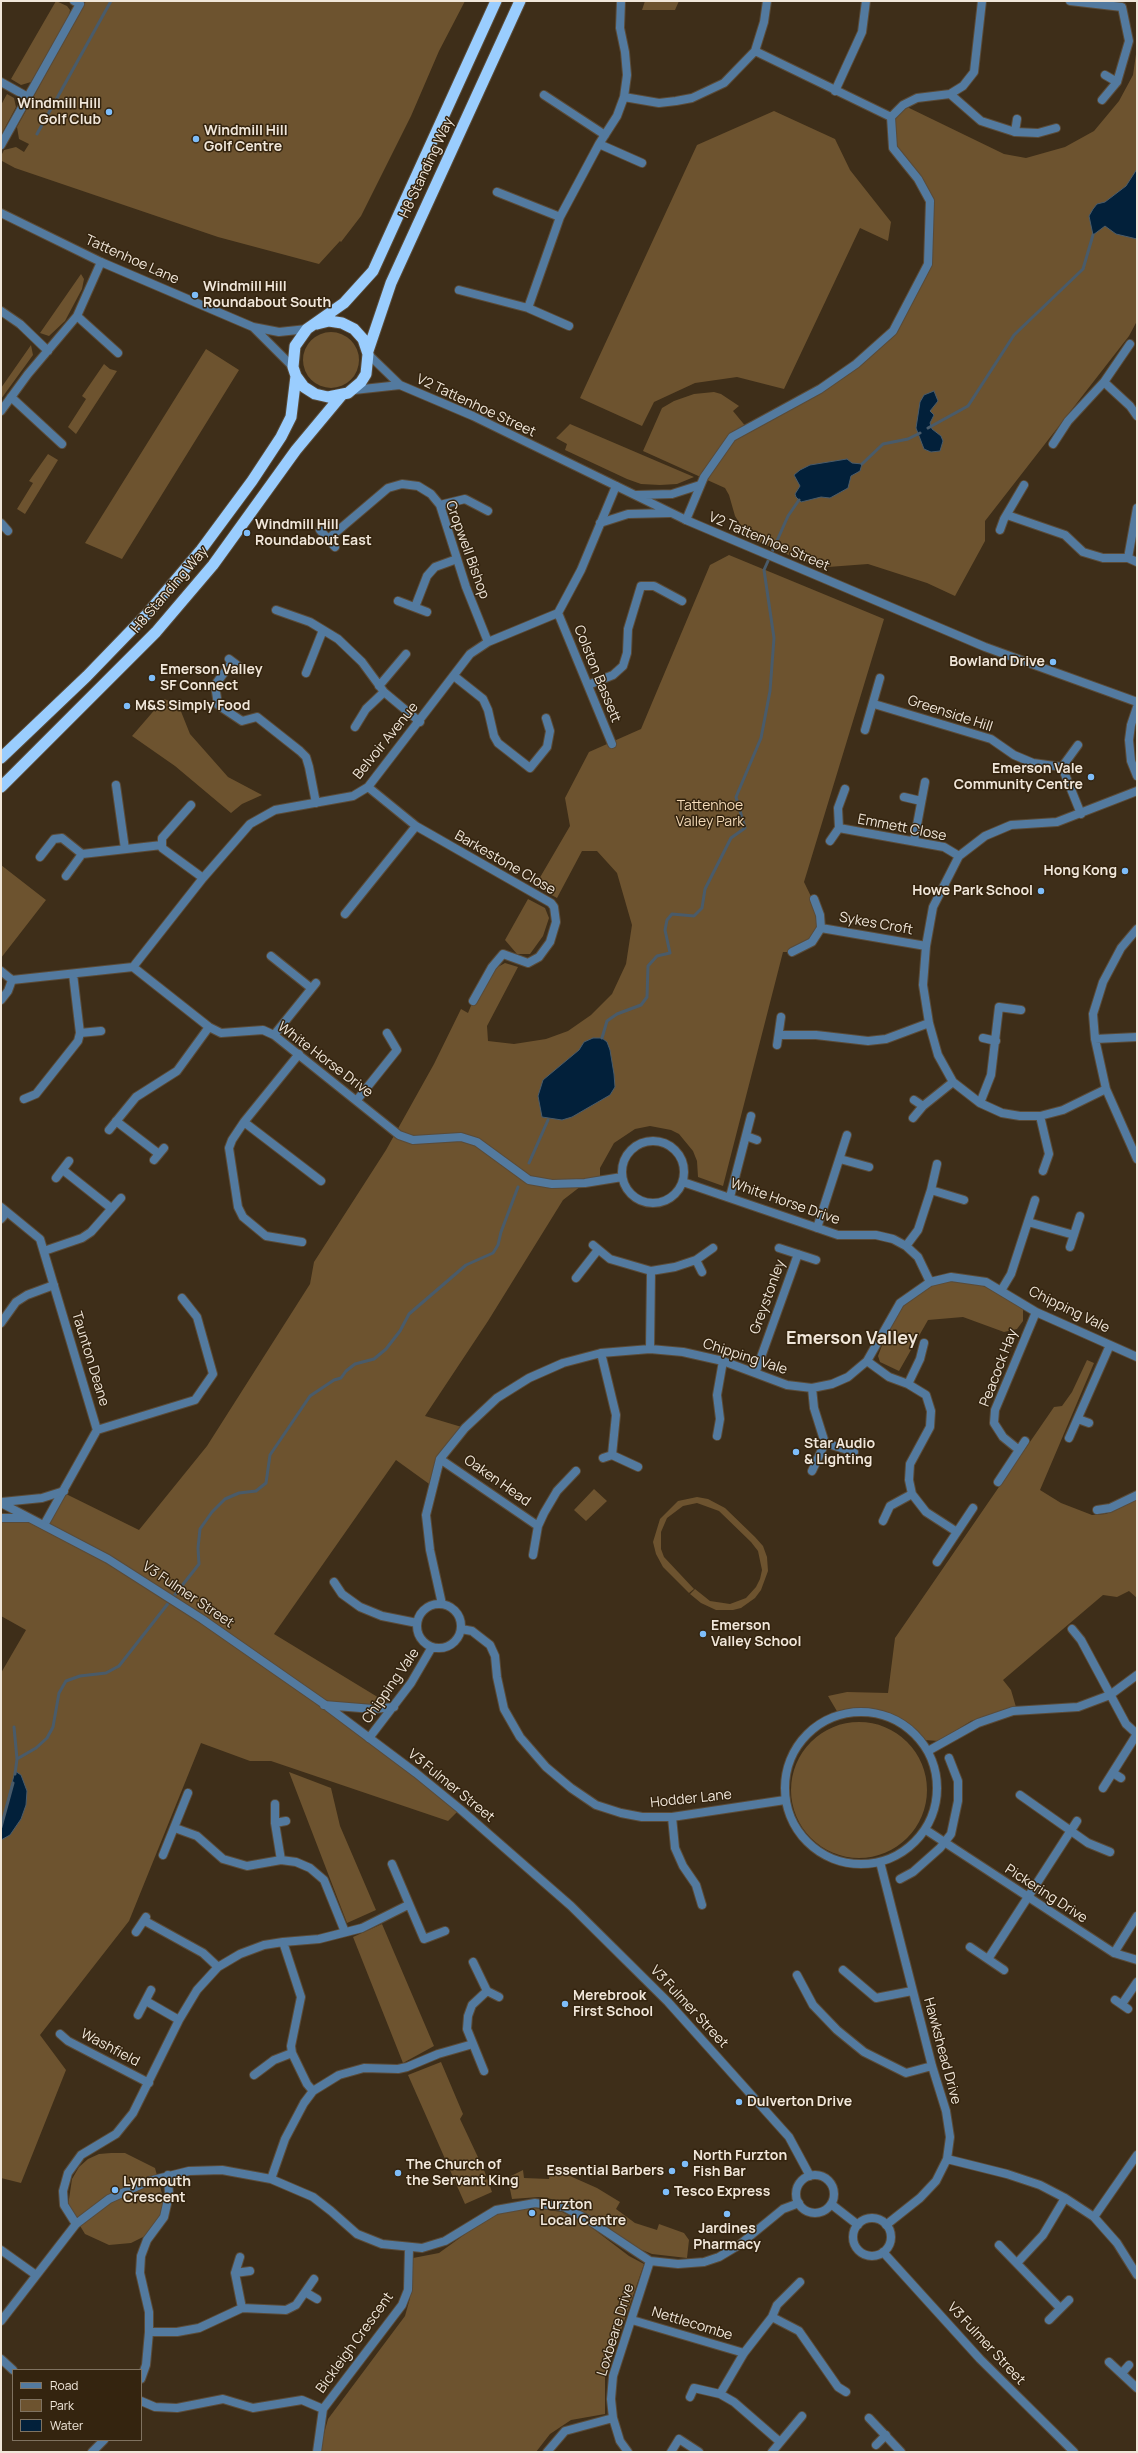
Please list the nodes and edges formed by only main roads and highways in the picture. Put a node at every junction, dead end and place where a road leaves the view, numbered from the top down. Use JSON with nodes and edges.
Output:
{"nodes":[{"id":1,"x":496,"y":1,"type":"edge"},
{"id":2,"x":520,"y":1,"type":"edge"},
{"id":3,"x":312,"y":326,"type":"junction"},
{"id":4,"x":368,"y":352,"type":"junction"},
{"id":5,"x":294,"y":372,"type":"junction"},
{"id":6,"x":341,"y":396,"type":"junction"},
{"id":7,"x":1,"y":758,"type":"edge"},
{"id":8,"x":1,"y":786,"type":"edge"}],
"edges":[{"from":1,"to":3,"type":"highway","name":"H8 Standing Way"},
{"from":2,"to":4,"type":"highway","name":"H8 Standing Way"},
{"from":3,"to":4,"type":"highway"},
{"from":3,"to":5,"type":"highway"},
{"from":4,"to":6,"type":"highway"},
{"from":5,"to":6,"type":"highway"},
{"from":5,"to":7,"type":"highway","name":"H8 Standing Way"},
{"from":6,"to":8,"type":"highway","name":"H8 Standing Way"}]}
